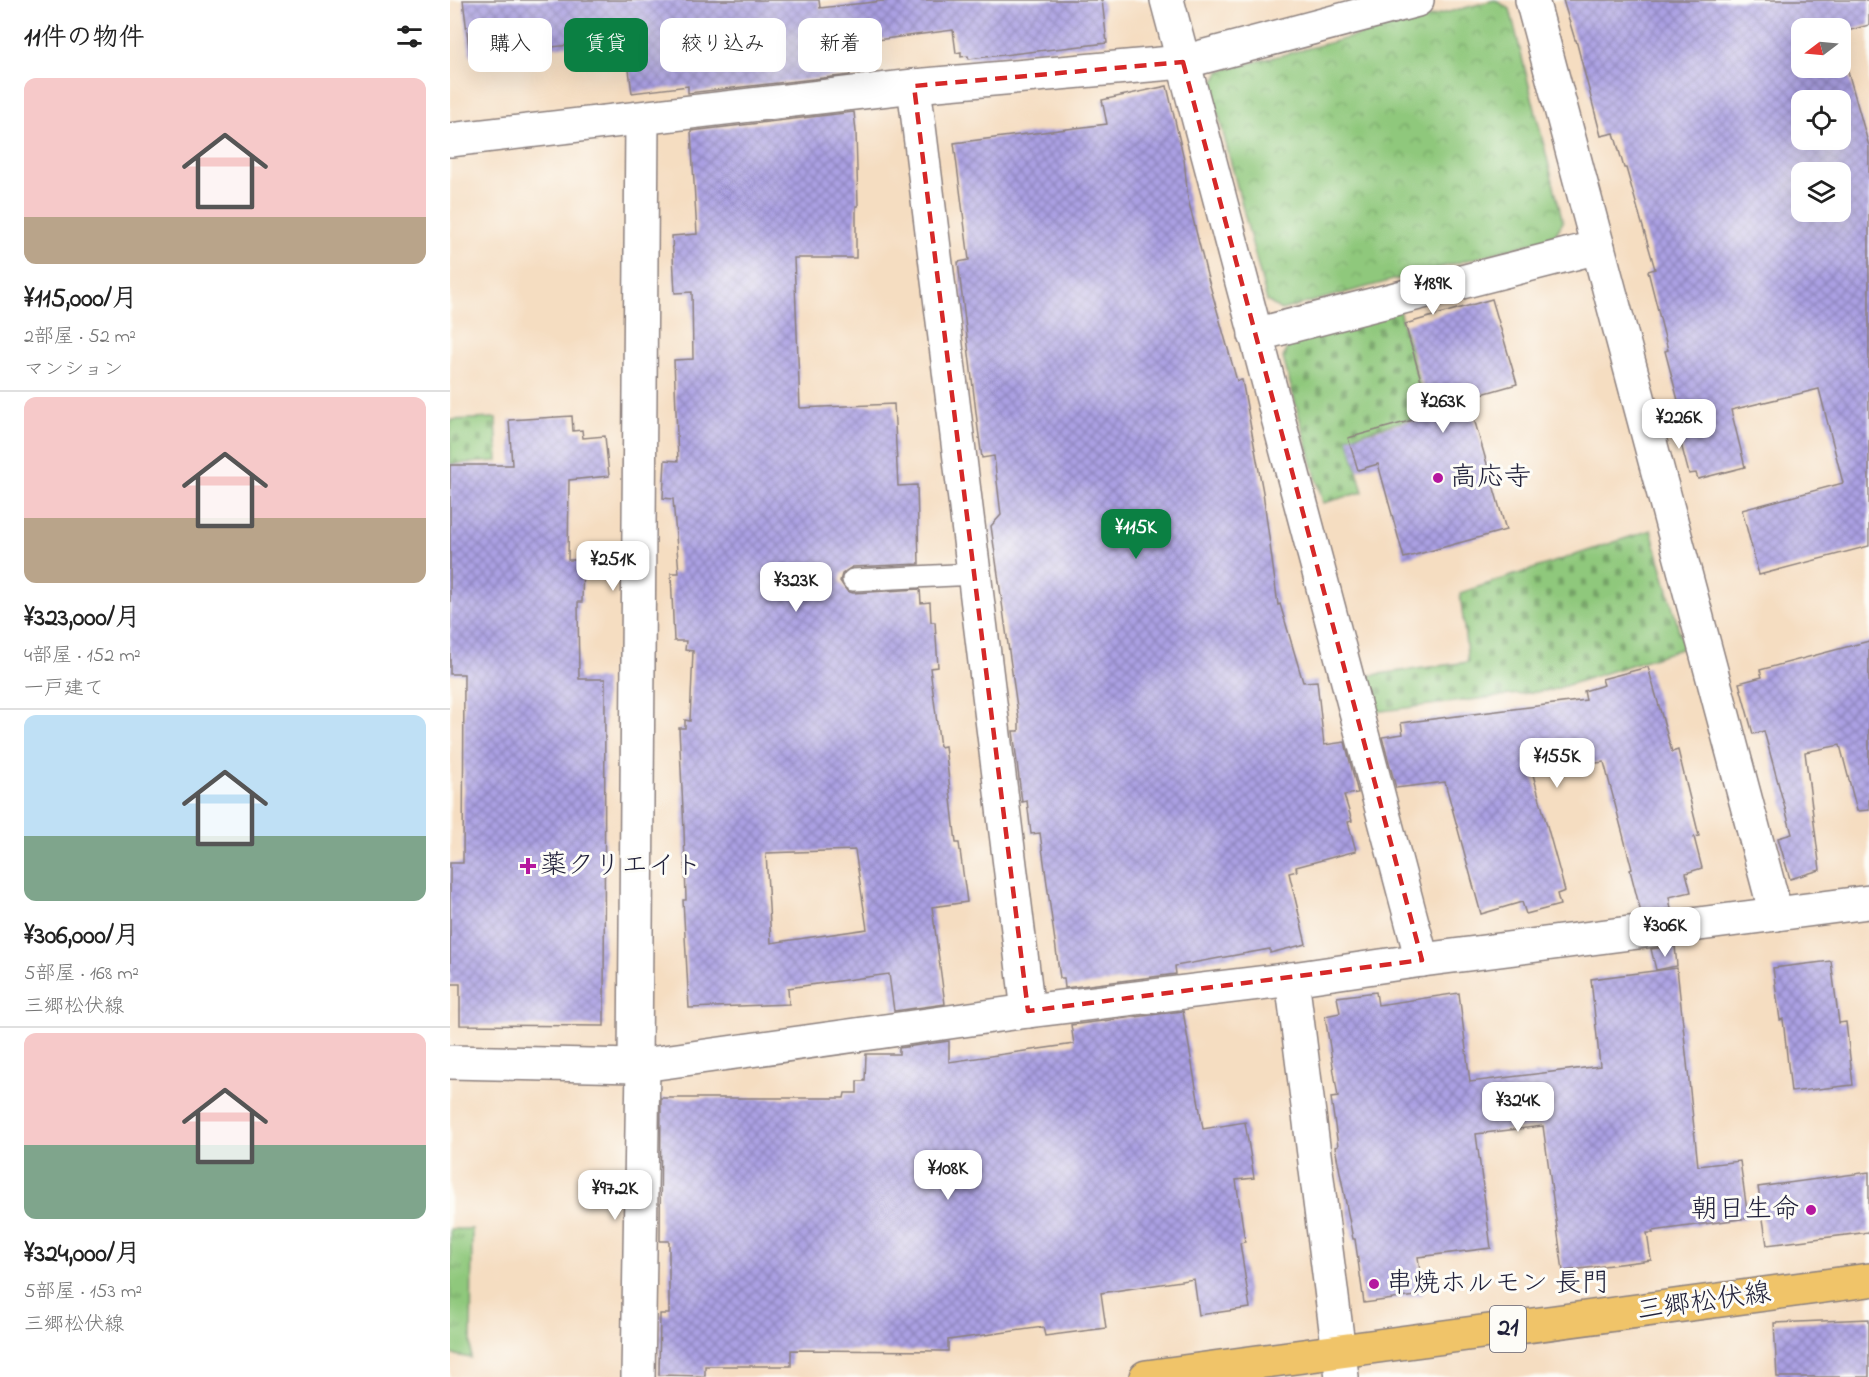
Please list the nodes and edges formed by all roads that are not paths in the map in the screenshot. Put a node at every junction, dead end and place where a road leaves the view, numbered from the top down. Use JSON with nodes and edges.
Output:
{"nodes":[{"id":1,"x":1167,"y":0,"type":"edge"},
{"id":2,"x":1417,"y":0,"type":"edge"},
{"id":3,"x":1532,"y":0,"type":"edge"},
{"id":4,"x":1183,"y":62,"type":"junction"},
{"id":5,"x":914,"y":86,"type":"junction"},
{"id":6,"x":642,"y":119,"type":"junction"},
{"id":7,"x":450,"y":140,"type":"edge"},
{"id":8,"x":1598,"y":247,"type":"junction"},
{"id":9,"x":1256,"y":335,"type":"junction"},
{"id":10,"x":975,"y":574,"type":"junction"},
{"id":11,"x":853,"y":580,"type":"dead end"},
{"id":12,"x":1869,"y":902,"type":"edge"},
{"id":13,"x":1776,"y":914,"type":"junction"},
{"id":14,"x":1422,"y":960,"type":"junction"},
{"id":15,"x":1292,"y":979,"type":"junction"},
{"id":16,"x":1028,"y":1011,"type":"junction"},
{"id":17,"x":450,"y":1062,"type":"edge"},
{"id":18,"x":639,"y":1066,"type":"junction"},
{"id":19,"x":1869,"y":1280,"type":"edge"},
{"id":20,"x":1341,"y":1365,"type":"edge"},
{"id":21,"x":638,"y":1377,"type":"edge"},
{"id":22,"x":1146,"y":1377,"type":"edge"}],
"edges":[{"from":1,"to":4,"type":"street"},
{"from":2,"to":4,"type":"street"},
{"from":3,"to":8,"type":"street"},
{"from":4,"to":5,"type":"street"},
{"from":4,"to":9,"type":"street"},
{"from":5,"to":6,"type":"street"},
{"from":5,"to":10,"type":"street"},
{"from":6,"to":7,"type":"street"},
{"from":6,"to":18,"type":"street"},
{"from":8,"to":9,"type":"street"},
{"from":8,"to":13,"type":"street"},
{"from":9,"to":14,"type":"street"},
{"from":10,"to":11,"type":"lane"},
{"from":10,"to":16,"type":"street"},
{"from":12,"to":13,"type":"street"},
{"from":13,"to":14,"type":"street"},
{"from":14,"to":15,"type":"street"},
{"from":15,"to":16,"type":"street"},
{"from":15,"to":20,"type":"street"},
{"from":16,"to":18,"type":"street"},
{"from":17,"to":18,"type":"street"},
{"from":18,"to":21,"type":"street"},
{"from":19,"to":20,"type":"main road","name":"三郷松伏線","number":"21"},
{"from":20,"to":22,"type":"main road","name":"三郷松伏線","number":"21"}]}
